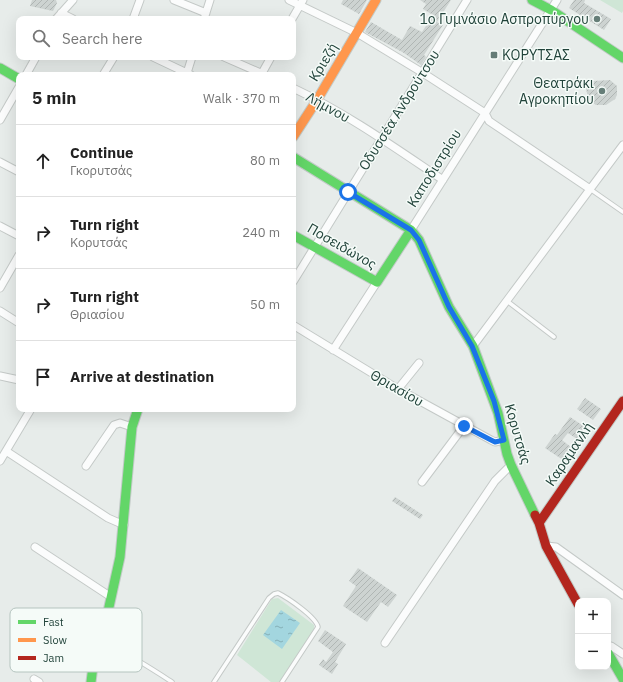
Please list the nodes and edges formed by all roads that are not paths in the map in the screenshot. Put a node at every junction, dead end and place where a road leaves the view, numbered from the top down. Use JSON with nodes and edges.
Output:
{"nodes":[{"id":1,"x":73,"y":0,"type":"edge"},
{"id":2,"x":140,"y":0,"type":"edge"},
{"id":3,"x":174,"y":0,"type":"edge"},
{"id":4,"x":210,"y":0,"type":"edge"},
{"id":5,"x":289,"y":0,"type":"edge"},
{"id":6,"x":376,"y":0,"type":"edge"},
{"id":7,"x":467,"y":0,"type":"edge"},
{"id":8,"x":532,"y":0,"type":"edge"},
{"id":9,"x":557,"y":0,"type":"edge"},
{"id":10,"x":301,"y":3,"type":"edge"},
{"id":11,"x":551,"y":10,"type":"junction"},
{"id":12,"x":62,"y":13,"type":"junction"},
{"id":13,"x":59,"y":16,"type":"edge"},
{"id":14,"x":68,"y":16,"type":"edge"},
{"id":15,"x":134,"y":16,"type":"edge"},
{"id":16,"x":205,"y":16,"type":"edge"},
{"id":17,"x":294,"y":16,"type":"edge"},
{"id":18,"x":357,"y":33,"type":"junction"},
{"id":19,"x":623,"y":58,"type":"edge"},
{"id":20,"x":34,"y":60,"type":"edge"},
{"id":21,"x":112,"y":60,"type":"edge"},
{"id":22,"x":159,"y":60,"type":"edge"},
{"id":23,"x":191,"y":60,"type":"edge"},
{"id":24,"x":230,"y":60,"type":"edge"},
{"id":25,"x":270,"y":60,"type":"edge"},
{"id":26,"x":0,"y":68,"type":"edge"},
{"id":27,"x":28,"y":72,"type":"edge"},
{"id":28,"x":105,"y":72,"type":"edge"},
{"id":29,"x":185,"y":72,"type":"edge"},
{"id":30,"x":189,"y":72,"type":"edge"},
{"id":31,"x":256,"y":72,"type":"edge"},
{"id":32,"x":264,"y":72,"type":"edge"},
{"id":33,"x":423,"y":73,"type":"junction"},
{"id":34,"x":16,"y":77,"type":"edge"},
{"id":35,"x":296,"y":90,"type":"edge"},
{"id":36,"x":16,"y":92,"type":"edge"},
{"id":37,"x":317,"y":100,"type":"junction"},
{"id":38,"x":485,"y":113,"type":"junction"},
{"id":39,"x":0,"y":120,"type":"edge"},
{"id":40,"x":296,"y":133,"type":"edge"},
{"id":41,"x":382,"y":139,"type":"junction"},
{"id":42,"x":623,"y":145,"type":"edge"},
{"id":43,"x":296,"y":159,"type":"edge"},
{"id":44,"x":0,"y":162,"type":"edge"},
{"id":45,"x":16,"y":170,"type":"edge"},
{"id":46,"x":443,"y":180,"type":"junction"},
{"id":47,"x":590,"y":189,"type":"junction"},
{"id":48,"x":348,"y":192,"type":"junction"},
{"id":49,"x":623,"y":212,"type":"edge"},
{"id":50,"x":0,"y":226,"type":"edge"},
{"id":51,"x":411,"y":230,"type":"junction"},
{"id":52,"x":16,"y":234,"type":"edge"},
{"id":53,"x":296,"y":236,"type":"edge"},
{"id":54,"x":314,"y":246,"type":"junction"},
{"id":55,"x":16,"y":260,"type":"edge"},
{"id":56,"x":296,"y":277,"type":"edge"},
{"id":57,"x":377,"y":282,"type":"junction"},
{"id":58,"x":0,"y":288,"type":"edge"},
{"id":59,"x":507,"y":301,"type":"junction"},
{"id":60,"x":0,"y":311,"type":"edge"},
{"id":61,"x":16,"y":321,"type":"edge"},
{"id":62,"x":296,"y":327,"type":"edge"},
{"id":63,"x":554,"y":337,"type":"dead end"},
{"id":64,"x":472,"y":346,"type":"junction"},
{"id":65,"x":333,"y":350,"type":"junction"},
{"id":66,"x":419,"y":363,"type":"dead end"},
{"id":67,"x":0,"y":376,"type":"edge"},
{"id":68,"x":16,"y":379,"type":"edge"},
{"id":69,"x":398,"y":389,"type":"junction"},
{"id":70,"x":623,"y":401,"type":"edge"},
{"id":71,"x":29,"y":412,"type":"edge"},
{"id":72,"x":137,"y":412,"type":"edge"},
{"id":73,"x":464,"y":426,"type":"junction"},
{"id":74,"x":132,"y":427,"type":"junction"},
{"id":75,"x":504,"y":440,"type":"junction"},
{"id":76,"x":6,"y":451,"type":"junction"},
{"id":77,"x":0,"y":461,"type":"edge"},
{"id":78,"x":511,"y":465,"type":"junction"},
{"id":79,"x":86,"y":466,"type":"dead end"},
{"id":80,"x":422,"y":482,"type":"dead end"},
{"id":81,"x":539,"y":523,"type":"junction"},
{"id":82,"x":124,"y":525,"type":"junction"},
{"id":83,"x":546,"y":546,"type":"junction"},
{"id":84,"x":35,"y":547,"type":"dead end"},
{"id":85,"x":623,"y":594,"type":"edge"},
{"id":86,"x":111,"y":597,"type":"junction"},
{"id":87,"x":575,"y":599,"type":"edge"},
{"id":88,"x":108,"y":608,"type":"edge"},
{"id":89,"x":385,"y":643,"type":"dead end"},
{"id":90,"x":611,"y":646,"type":"edge"},
{"id":91,"x":623,"y":654,"type":"edge"},
{"id":92,"x":611,"y":658,"type":"edge"},
{"id":93,"x":142,"y":664,"type":"edge"},
{"id":94,"x":92,"y":672,"type":"edge"},
{"id":95,"x":623,"y":679,"type":"edge"},
{"id":96,"x":91,"y":682,"type":"edge"},
{"id":97,"x":172,"y":682,"type":"edge"},
{"id":98,"x":214,"y":682,"type":"edge"},
{"id":99,"x":282,"y":682,"type":"edge"}],
"edges":[{"from":1,"to":12,"type":"street"},
{"from":2,"to":15,"type":"street"},
{"from":3,"to":16,"type":"street"},
{"from":4,"to":16,"type":"street"},
{"from":5,"to":10,"type":"street"},
{"from":6,"to":18,"type":"street","name":"Κριεζή"},
{"from":7,"to":33,"type":"street","name":"Οδυσσέα Ανδρούτσου"},
{"from":8,"to":11,"type":"street"},
{"from":9,"to":11,"type":"street","name":"Καποδιστρίου"},
{"from":10,"to":17,"type":"street"},
{"from":10,"to":18,"type":"street"},
{"from":11,"to":19,"type":"street"},
{"from":11,"to":38,"type":"street","name":"Καποδιστρίου"},
{"from":12,"to":13,"type":"street"},
{"from":12,"to":14,"type":"street"},
{"from":18,"to":33,"type":"street"},
{"from":18,"to":37,"type":"street","name":"Κριεζή"},
{"from":20,"to":27,"type":"street"},
{"from":21,"to":28,"type":"street"},
{"from":22,"to":29,"type":"street"},
{"from":23,"to":30,"type":"street"},
{"from":24,"to":31,"type":"street"},
{"from":25,"to":32,"type":"street"},
{"from":26,"to":34,"type":"street"},
{"from":33,"to":38,"type":"street"},
{"from":33,"to":41,"type":"street","name":"Οδυσσέα Ανδρούτσου"},
{"from":35,"to":37,"type":"street","name":"Λήμνου"},
{"from":36,"to":39,"type":"street"},
{"from":37,"to":40,"type":"street","name":"Κριεζή"},
{"from":37,"to":41,"type":"street","name":"Λήμνου"},
{"from":38,"to":46,"type":"street","name":"Καποδιστρίου"},
{"from":38,"to":47,"type":"street"},
{"from":41,"to":46,"type":"street","name":"Λήμνου"},
{"from":41,"to":48,"type":"street","name":"Οδυσσέα Ανδρούτσου"},
{"from":42,"to":47,"type":"street"},
{"from":43,"to":48,"type":"street"},
{"from":44,"to":45,"type":"street"},
{"from":46,"to":51,"type":"street","name":"Καποδιστρίου"},
{"from":47,"to":49,"type":"lane"},
{"from":47,"to":59,"type":"street"},
{"from":48,"to":51,"type":"street"},
{"from":48,"to":54,"type":"street","name":"Οδυσσέα Ανδρούτσου"},
{"from":50,"to":52,"type":"street"},
{"from":51,"to":57,"type":"street","name":"Καποδιστρίου"},
{"from":51,"to":64,"type":"street","name":"Κορυτσάς"},
{"from":53,"to":54,"type":"street","name":"Ποσειδώνος"},
{"from":54,"to":56,"type":"street","name":"Οδυσσέα Ανδρούτσου"},
{"from":54,"to":57,"type":"street","name":"Ποσειδώνος"},
{"from":55,"to":58,"type":"street"},
{"from":57,"to":65,"type":"street","name":"Καποδιστρίου"},
{"from":59,"to":63,"type":"lane"},
{"from":59,"to":64,"type":"street"},
{"from":60,"to":61,"type":"street"},
{"from":62,"to":65,"type":"street","name":"Θριασίου"},
{"from":64,"to":75,"type":"street","name":"Κορυτσάς"},
{"from":65,"to":69,"type":"street","name":"Θριασίου"},
{"from":66,"to":69,"type":"street"},
{"from":67,"to":68,"type":"street"},
{"from":69,"to":73,"type":"street","name":"Θριασίου"},
{"from":70,"to":81,"type":"street","name":"Καραμανλή"},
{"from":71,"to":76,"type":"street"},
{"from":72,"to":74,"type":"street"},
{"from":73,"to":75,"type":"street","name":"Θριασίου"},
{"from":73,"to":80,"type":"street"},
{"from":74,"to":79,"type":"street"},
{"from":74,"to":82,"type":"street"},
{"from":75,"to":78,"type":"street","name":"Κορυτσάς"},
{"from":76,"to":77,"type":"street"},
{"from":76,"to":82,"type":"street"},
{"from":78,"to":81,"type":"street","name":"Κορυτσάς"},
{"from":78,"to":89,"type":"street"},
{"from":81,"to":83,"type":"street","name":"Κορυτσάς"},
{"from":82,"to":86,"type":"street"},
{"from":83,"to":85,"type":"street"},
{"from":83,"to":87,"type":"street","name":"Κορυτσάς"},
{"from":84,"to":86,"type":"street"},
{"from":86,"to":88,"type":"street"},
{"from":90,"to":91,"type":"street"},
{"from":92,"to":95,"type":"street"},
{"from":93,"to":97,"type":"lane"},
{"from":94,"to":96,"type":"street"},
{"from":98,"to":99,"type":"lane"}]}
